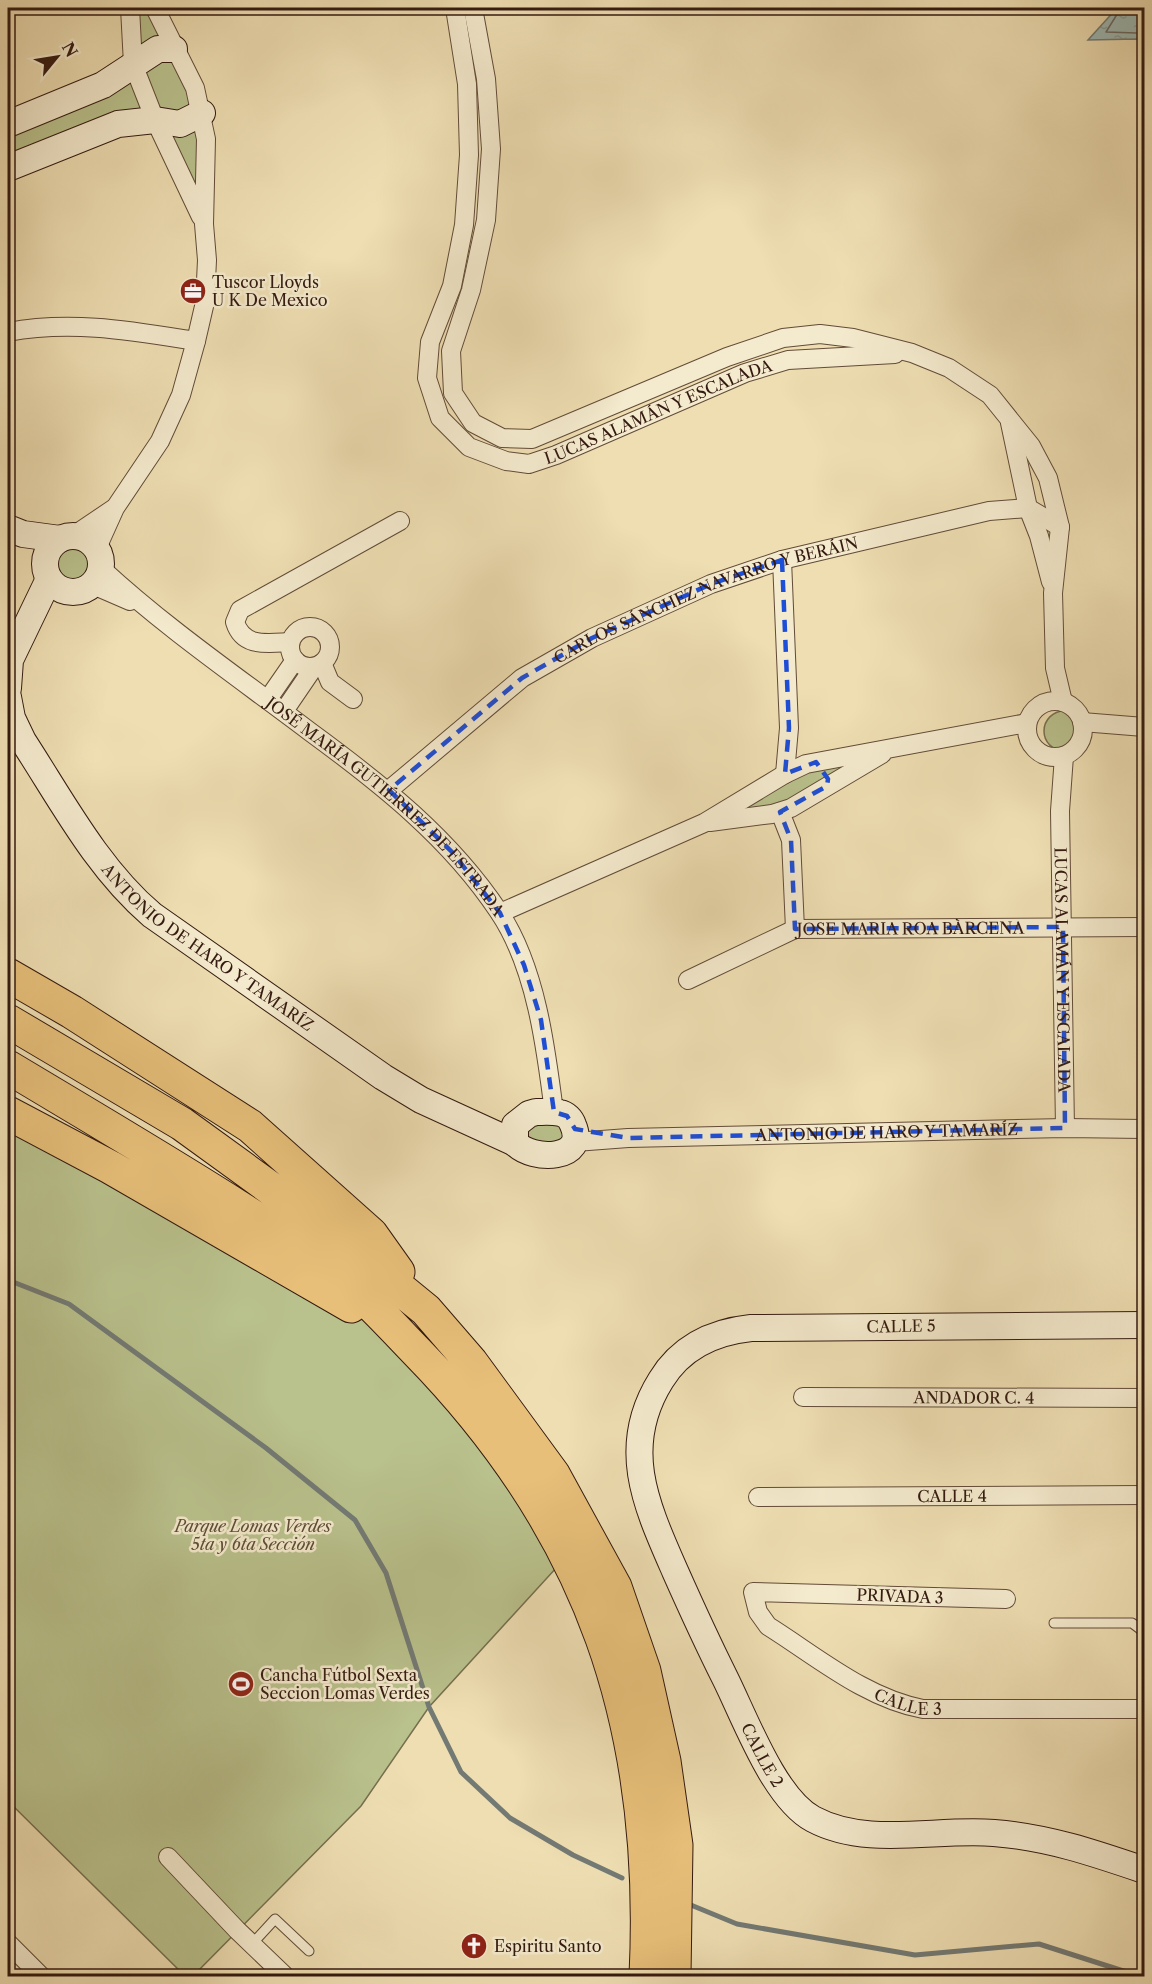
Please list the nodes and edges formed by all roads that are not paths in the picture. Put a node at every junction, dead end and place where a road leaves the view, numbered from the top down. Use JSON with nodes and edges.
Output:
{"nodes":[{"id":1,"x":129,"y":8,"type":"edge"},
{"id":2,"x":155,"y":8,"type":"edge"},
{"id":3,"x":455,"y":8,"type":"edge"},
{"id":4,"x":473,"y":8,"type":"edge"},
{"id":5,"x":174,"y":49,"type":"junction"},
{"id":6,"x":133,"y":64,"type":"junction"},
{"id":7,"x":202,"y":113,"type":"junction"},
{"id":8,"x":155,"y":120,"type":"junction"},
{"id":9,"x":8,"y":124,"type":"edge"},
{"id":10,"x":8,"y":168,"type":"edge"},
{"id":11,"x":204,"y":224,"type":"junction"},
{"id":12,"x":8,"y":332,"type":"edge"},
{"id":13,"x":196,"y":341,"type":"junction"},
{"id":14,"x":912,"y":353,"type":"junction"},
{"id":15,"x":1009,"y":418,"type":"junction"},
{"id":16,"x":115,"y":508,"type":"junction"},
{"id":17,"x":1028,"y":508,"type":"junction"},
{"id":18,"x":400,"y":521,"type":"dead end"},
{"id":19,"x":1060,"y":527,"type":"junction"},
{"id":20,"x":16,"y":531,"type":"edge"},
{"id":21,"x":67,"y":538,"type":"junction"},
{"id":22,"x":782,"y":560,"type":"junction"},
{"id":23,"x":97,"y":567,"type":"junction"},
{"id":24,"x":54,"y":577,"type":"junction"},
{"id":25,"x":1053,"y":593,"type":"junction"},
{"id":26,"x":290,"y":642,"type":"junction"},
{"id":27,"x":295,"y":660,"type":"junction"},
{"id":28,"x":318,"y":665,"type":"junction"},
{"id":29,"x":1055,"y":668,"type":"junction"},
{"id":30,"x":8,"y":688,"type":"edge"},
{"id":31,"x":8,"y":697,"type":"edge"},
{"id":32,"x":268,"y":699,"type":"junction"},
{"id":33,"x":352,"y":699,"type":"dead end"},
{"id":34,"x":1063,"y":702,"type":"junction"},
{"id":35,"x":1044,"y":703,"type":"junction"},
{"id":36,"x":284,"y":711,"type":"junction"},
{"id":37,"x":1082,"y":722,"type":"junction"},
{"id":38,"x":1136,"y":727,"type":"edge"},
{"id":39,"x":789,"y":728,"type":"junction"},
{"id":40,"x":1027,"y":730,"type":"junction"},
{"id":41,"x":1080,"y":743,"type":"junction"},
{"id":42,"x":897,"y":746,"type":"junction"},
{"id":43,"x":1057,"y":757,"type":"junction"},
{"id":44,"x":811,"y":763,"type":"junction"},
{"id":45,"x":785,"y":774,"type":"junction"},
{"id":46,"x":826,"y":786,"type":"junction"},
{"id":47,"x":764,"y":787,"type":"junction"},
{"id":48,"x":388,"y":790,"type":"junction"},
{"id":49,"x":804,"y":801,"type":"junction"},
{"id":50,"x":776,"y":813,"type":"junction"},
{"id":51,"x":704,"y":823,"type":"junction"},
{"id":52,"x":791,"y":840,"type":"junction"},
{"id":53,"x":500,"y":913,"type":"junction"},
{"id":54,"x":1062,"y":927,"type":"junction"},
{"id":55,"x":1144,"y":927,"type":"edge"},
{"id":56,"x":795,"y":929,"type":"junction"},
{"id":57,"x":8,"y":975,"type":"edge"},
{"id":58,"x":688,"y":980,"type":"dead end"},
{"id":59,"x":8,"y":1021,"type":"edge"},
{"id":60,"x":8,"y":1067,"type":"edge"},
{"id":61,"x":8,"y":1113,"type":"edge"},
{"id":62,"x":530,"y":1123,"type":"junction"},
{"id":63,"x":1065,"y":1128,"type":"junction"},
{"id":64,"x":1144,"y":1129,"type":"edge"},
{"id":65,"x":575,"y":1135,"type":"junction"},
{"id":66,"x":426,"y":1310,"type":"junction"},
{"id":67,"x":1144,"y":1325,"type":"edge"},
{"id":68,"x":400,"y":1335,"type":"junction"},
{"id":69,"x":669,"y":1366,"type":"joint"},
{"id":70,"x":803,"y":1397,"type":"dead end"},
{"id":71,"x":1144,"y":1398,"type":"edge"},
{"id":72,"x":1144,"y":1495,"type":"edge"},
{"id":73,"x":758,"y":1497,"type":"dead end"},
{"id":74,"x":794,"y":1592,"type":"joint"},
{"id":75,"x":1006,"y":1599,"type":"dead end"},
{"id":76,"x":1054,"y":1623,"type":"dead end"},
{"id":77,"x":1144,"y":1632,"type":"edge"},
{"id":78,"x":1144,"y":1709,"type":"edge"},
{"id":79,"x":168,"y":1857,"type":"dead end"},
{"id":80,"x":1144,"y":1870,"type":"edge"},
{"id":81,"x":8,"y":1943,"type":"edge"},
{"id":82,"x":252,"y":1944,"type":"junction"},
{"id":83,"x":309,"y":1951,"type":"dead end"},
{"id":84,"x":41,"y":1977,"type":"edge"},
{"id":85,"x":285,"y":1977,"type":"edge"},
{"id":86,"x":646,"y":1977,"type":"edge"},
{"id":87,"x":674,"y":1977,"type":"edge"}],
"edges":[{"from":1,"to":6,"type":"street"},
{"from":2,"to":5,"type":"street"},
{"from":3,"to":14,"type":"street","name":"LUCAS ALAMÁN Y ESCALADA"},
{"from":4,"to":14,"type":"street","name":"LUCAS ALAMÁN Y ESCALADA"},
{"from":5,"to":6,"type":"street"},
{"from":5,"to":7,"type":"street"},
{"from":6,"to":8,"type":"street"},
{"from":6,"to":9,"type":"street"},
{"from":7,"to":8,"type":"street"},
{"from":7,"to":11,"type":"street"},
{"from":8,"to":10,"type":"street"},
{"from":8,"to":11,"type":"street"},
{"from":11,"to":13,"type":"street"},
{"from":12,"to":13,"type":"street"},
{"from":13,"to":16,"type":"street"},
{"from":14,"to":15,"type":"street","name":"LUCAS ALAMÁN Y ESCALADA"},
{"from":15,"to":17,"type":"street","name":"LUCAS ALAMÁN Y ESCALADA"},
{"from":15,"to":19,"type":"street","name":"LUCAS ALAMÁN Y ESCALADA"},
{"from":16,"to":21,"type":"street"},
{"from":16,"to":23,"type":"street"},
{"from":17,"to":19,"type":"street"},
{"from":17,"to":22,"type":"street","name":"CARLOS SÁNCHEZ NAVARRO Y BERÁIN"},
{"from":17,"to":25,"type":"street","name":"LUCAS ALAMÁN Y ESCALADA"},
{"from":18,"to":26,"type":"street"},
{"from":19,"to":25,"type":"street","name":"LUCAS ALAMÁN Y ESCALADA"},
{"from":20,"to":21,"type":"street"},
{"from":20,"to":24,"type":"street"},
{"from":21,"to":23,"type":"street"},
{"from":21,"to":24,"type":"street"},
{"from":22,"to":39,"type":"street"},
{"from":22,"to":48,"type":"street","name":"CARLOS SÁNCHEZ NAVARRO Y BERÁIN"},
{"from":23,"to":24,"type":"street"},
{"from":23,"to":32,"type":"street","name":"JOSÉ MARÍA GUTIÉRREZ DE ESTRADA"},
{"from":24,"to":30,"type":"street"},
{"from":25,"to":29,"type":"street","name":"LUCAS ALAMÁN Y ESCALADA"},
{"from":26,"to":27,"type":"street"},
{"from":26,"to":28,"type":"street"},
{"from":27,"to":28,"type":"street"},
{"from":27,"to":32,"type":"street"},
{"from":28,"to":33,"type":"street"},
{"from":28,"to":36,"type":"street"},
{"from":29,"to":34,"type":"street","name":"LUCAS ALAMÁN Y ESCALADA"},
{"from":29,"to":35,"type":"street","name":"LUCAS ALAMÁN Y ESCALADA"},
{"from":31,"to":62,"type":"street","name":"ANTONIO DE HARO Y TAMARÍZ"},
{"from":32,"to":36,"type":"street","name":"JOSÉ MARÍA GUTIÉRREZ DE ESTRADA"},
{"from":34,"to":35,"type":"street"},
{"from":34,"to":37,"type":"street"},
{"from":35,"to":40,"type":"street"},
{"from":36,"to":48,"type":"street","name":"JOSÉ MARÍA GUTIÉRREZ DE ESTRADA"},
{"from":37,"to":38,"type":"street"},
{"from":37,"to":41,"type":"street"},
{"from":38,"to":41,"type":"street"},
{"from":39,"to":44,"type":"street"},
{"from":39,"to":45,"type":"street"},
{"from":40,"to":42,"type":"street"},
{"from":40,"to":43,"type":"street"},
{"from":41,"to":43,"type":"street"},
{"from":42,"to":44,"type":"street"},
{"from":42,"to":46,"type":"street"},
{"from":43,"to":54,"type":"street","name":"LUCAS ALAMÁN Y ESCALADA"},
{"from":44,"to":45,"type":"street"},
{"from":44,"to":46,"type":"street"},
{"from":45,"to":47,"type":"street"},
{"from":46,"to":49,"type":"street"},
{"from":47,"to":50,"type":"street"},
{"from":47,"to":51,"type":"street"},
{"from":48,"to":53,"type":"street","name":"JOSÉ MARÍA GUTIÉRREZ DE ESTRADA"},
{"from":49,"to":50,"type":"street"},
{"from":49,"to":52,"type":"street"},
{"from":50,"to":51,"type":"street"},
{"from":50,"to":52,"type":"street"},
{"from":51,"to":53,"type":"street"},
{"from":52,"to":56,"type":"street"},
{"from":53,"to":62,"type":"street","name":"JOSÉ MARÍA GUTIÉRREZ DE ESTRADA"},
{"from":54,"to":55,"type":"street","name":"JOSE MARIA ROA BÀRCENA"},
{"from":54,"to":56,"type":"street","name":"JOSE MARIA ROA BÀRCENA"},
{"from":54,"to":63,"type":"street","name":"LUCAS ALAMÁN Y ESCALADA"},
{"from":56,"to":58,"type":"street","name":"JOSE MARIA ROA BÀRCENA"},
{"from":57,"to":66,"type":"highway"},
{"from":59,"to":66,"type":"highway"},
{"from":60,"to":68,"type":"highway"},
{"from":61,"to":68,"type":"highway"},
{"from":62,"to":65,"type":"street"},
{"from":62,"to":65,"type":"street"},
{"from":63,"to":64,"type":"street","name":"ANTONIO DE HARO Y TAMARÍZ"},
{"from":63,"to":65,"type":"street","name":"ANTONIO DE HARO Y TAMARÍZ"},
{"from":66,"to":87,"type":"highway"},
{"from":67,"to":69,"type":"street","name":"CALLE 5"},
{"from":68,"to":86,"type":"highway"},
{"from":69,"to":80,"type":"street","name":"CALLE 2"},
{"from":70,"to":71,"type":"street","name":"ANDADOR C. 4"},
{"from":72,"to":73,"type":"street","name":"CALLE 4"},
{"from":74,"to":75,"type":"street","name":"PRIVADA 3"},
{"from":74,"to":78,"type":"street","name":"CALLE 3"},
{"from":76,"to":77,"type":"lane"},
{"from":79,"to":82,"type":"street"},
{"from":81,"to":84,"type":"street"},
{"from":82,"to":83,"type":"lane"},
{"from":82,"to":85,"type":"street"}]}
